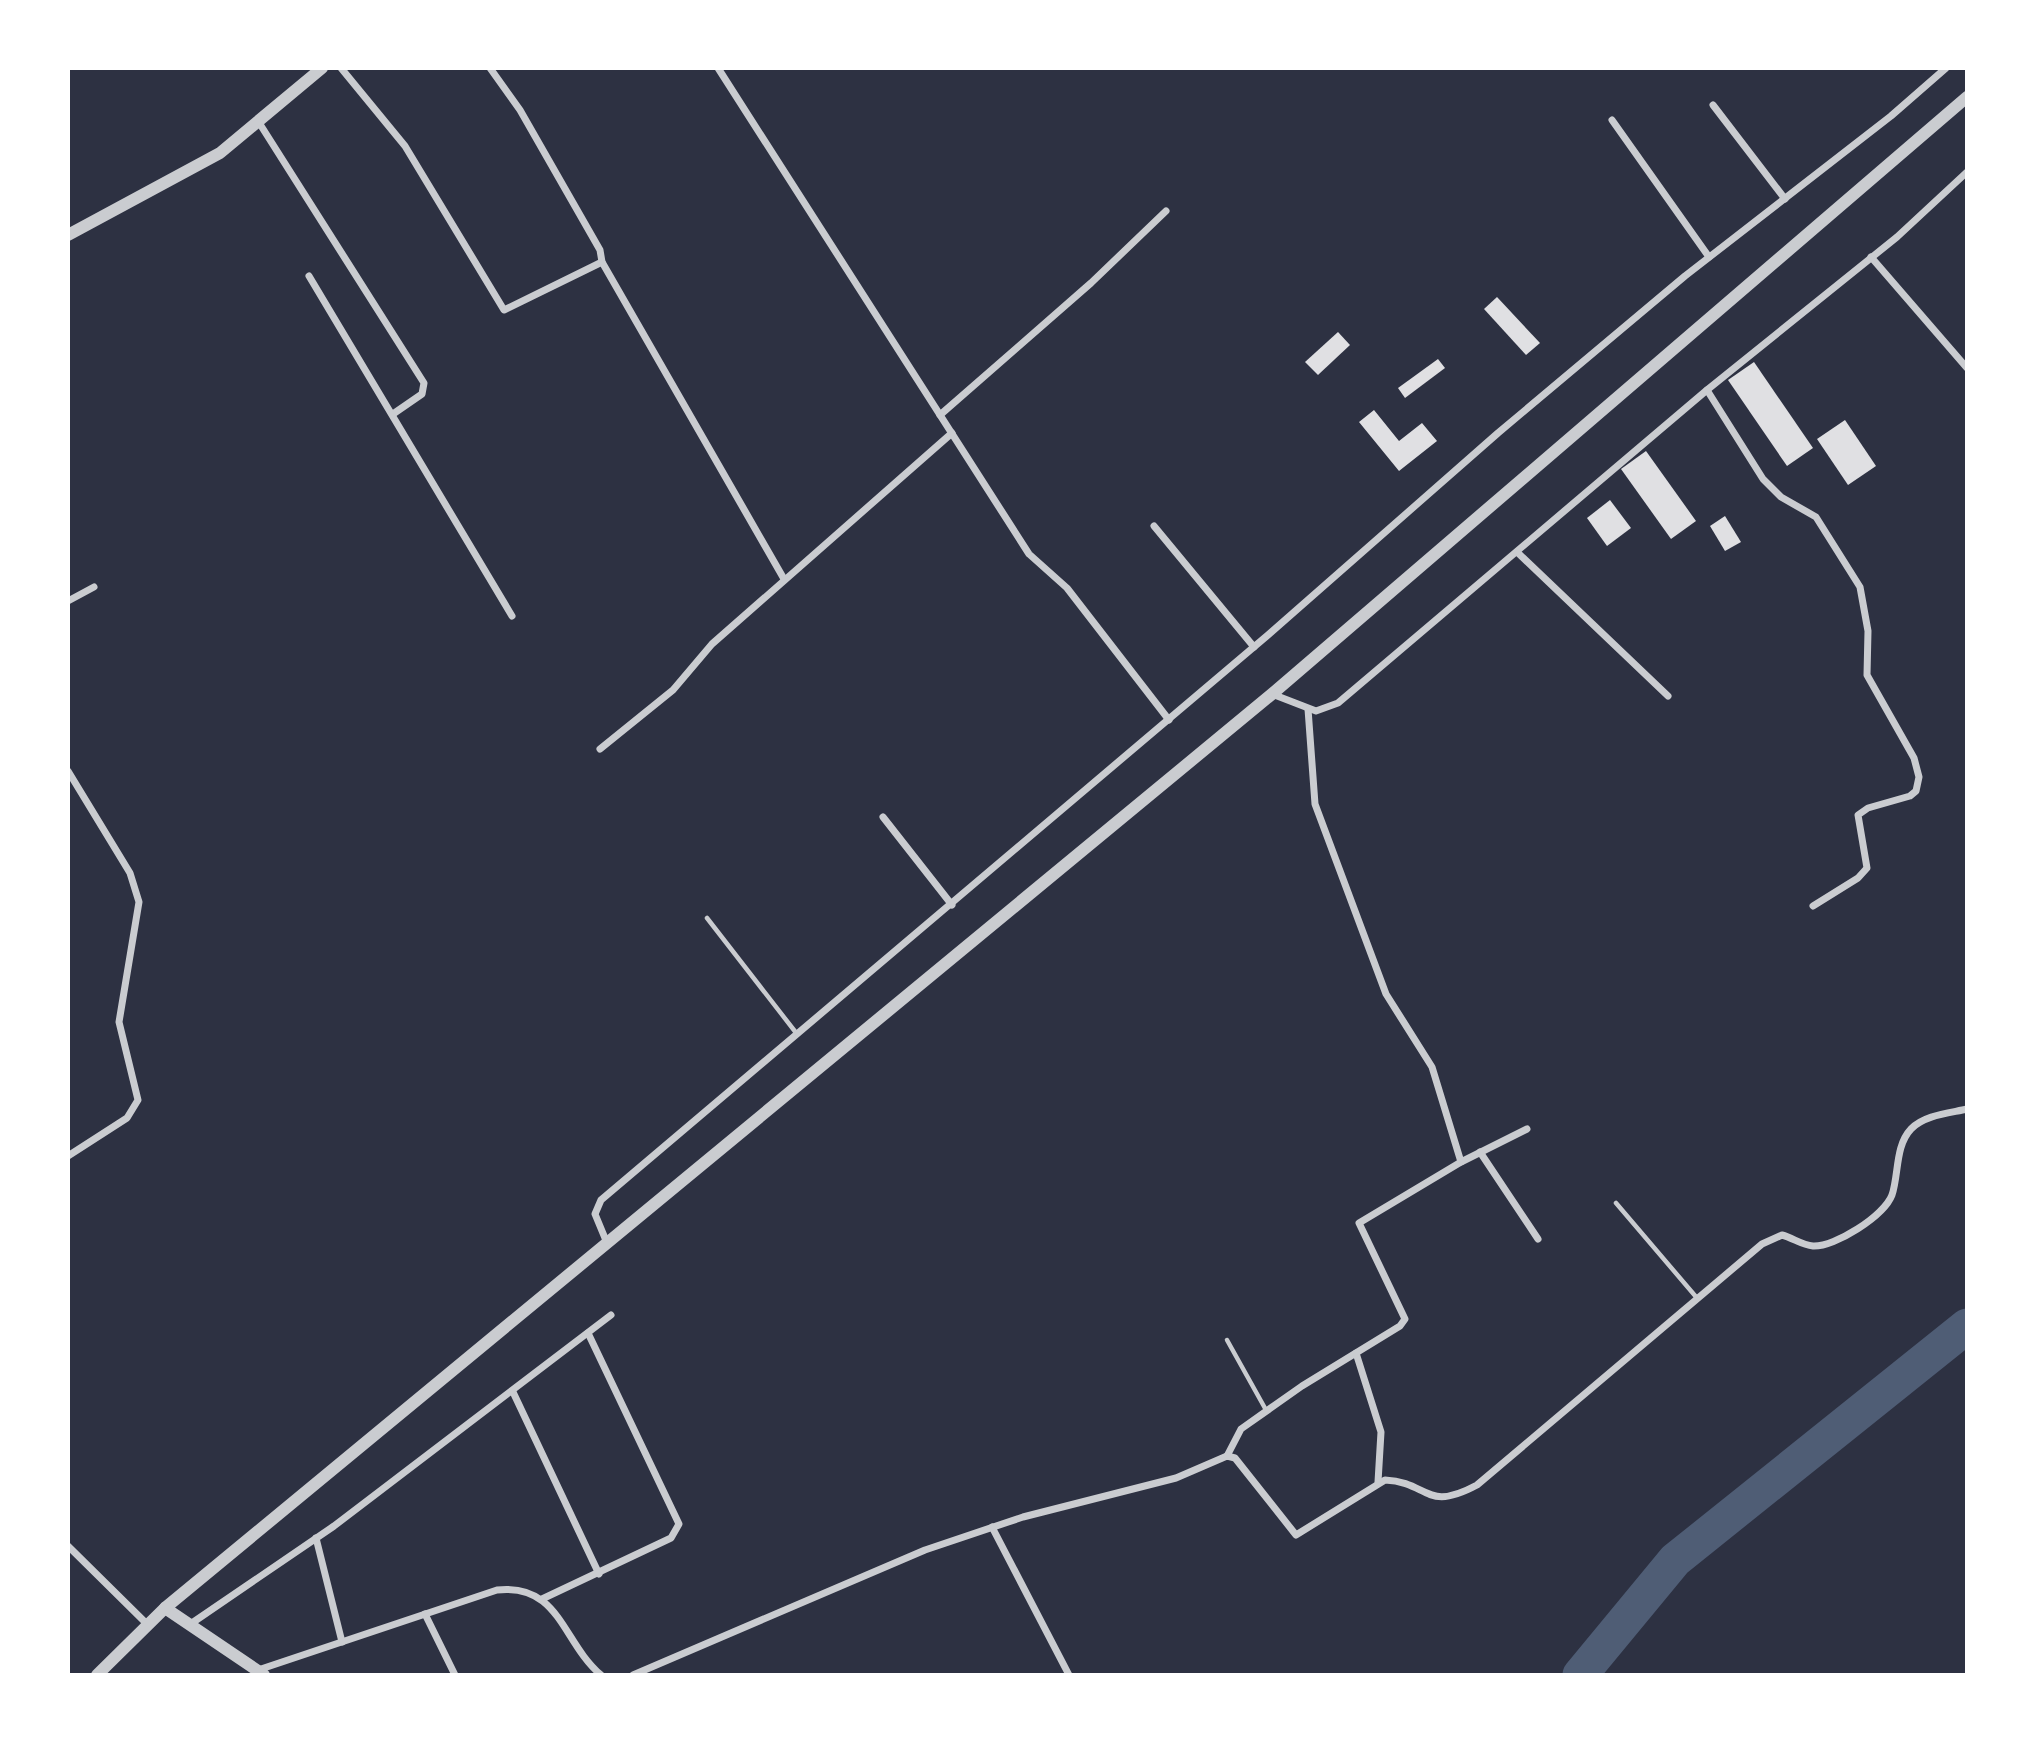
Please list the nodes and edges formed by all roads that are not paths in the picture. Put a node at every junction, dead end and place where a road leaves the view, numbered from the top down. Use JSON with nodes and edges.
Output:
{"nodes":[{"id":1,"x":322,"y":68,"type":"edge"},
{"id":2,"x":341,"y":68,"type":"edge"},
{"id":3,"x":491,"y":68,"type":"edge"},
{"id":4,"x":718,"y":68,"type":"edge"},
{"id":5,"x":1946,"y":68,"type":"edge"},
{"id":6,"x":1967,"y":97,"type":"edge"},
{"id":7,"x":1713,"y":105,"type":"dead end"},
{"id":8,"x":1612,"y":120,"type":"dead end"},
{"id":9,"x":258,"y":121,"type":"junction"},
{"id":10,"x":1967,"y":172,"type":"edge"},
{"id":11,"x":1785,"y":198,"type":"junction"},
{"id":12,"x":1166,"y":211,"type":"dead end"},
{"id":13,"x":70,"y":229,"type":"edge"},
{"id":14,"x":1709,"y":257,"type":"junction"},
{"id":15,"x":1871,"y":257,"type":"junction"},
{"id":16,"x":602,"y":262,"type":"junction"},
{"id":17,"x":309,"y":276,"type":"dead end"},
{"id":18,"x":1967,"y":368,"type":"edge"},
{"id":19,"x":1707,"y":390,"type":"junction"},
{"id":20,"x":393,"y":414,"type":"junction"},
{"id":21,"x":940,"y":415,"type":"junction"},
{"id":22,"x":952,"y":433,"type":"junction"},
{"id":23,"x":1154,"y":526,"type":"dead end"},
{"id":24,"x":1517,"y":552,"type":"junction"},
{"id":25,"x":783,"y":579,"type":"junction"},
{"id":26,"x":94,"y":587,"type":"dead end"},
{"id":27,"x":68,"y":601,"type":"edge"},
{"id":28,"x":512,"y":616,"type":"dead end"},
{"id":29,"x":1254,"y":647,"type":"junction"},
{"id":30,"x":1272,"y":694,"type":"junction"},
{"id":31,"x":1668,"y":696,"type":"dead end"},
{"id":32,"x":1308,"y":709,"type":"junction"},
{"id":33,"x":1169,"y":720,"type":"junction"},
{"id":34,"x":600,"y":749,"type":"dead end"},
{"id":35,"x":68,"y":771,"type":"edge"},
{"id":36,"x":883,"y":817,"type":"dead end"},
{"id":37,"x":952,"y":905,"type":"junction"},
{"id":38,"x":1813,"y":906,"type":"dead end"},
{"id":39,"x":707,"y":918,"type":"dead end"},
{"id":40,"x":798,"y":1034,"type":"junction"},
{"id":41,"x":1967,"y":1109,"type":"edge"},
{"id":42,"x":1527,"y":1129,"type":"dead end"},
{"id":43,"x":1480,"y":1152,"type":"junction"},
{"id":44,"x":68,"y":1156,"type":"edge"},
{"id":45,"x":1461,"y":1162,"type":"junction"},
{"id":46,"x":1616,"y":1203,"type":"dead end"},
{"id":47,"x":1538,"y":1239,"type":"dead end"},
{"id":48,"x":607,"y":1243,"type":"junction"},
{"id":49,"x":1697,"y":1298,"type":"junction"},
{"id":50,"x":611,"y":1315,"type":"dead end"},
{"id":51,"x":588,"y":1333,"type":"junction"},
{"id":52,"x":1227,"y":1340,"type":"dead end"},
{"id":53,"x":1356,"y":1353,"type":"junction"},
{"id":54,"x":513,"y":1392,"type":"junction"},
{"id":55,"x":1266,"y":1411,"type":"junction"},
{"id":56,"x":1227,"y":1456,"type":"junction"},
{"id":57,"x":1378,"y":1482,"type":"junction"},
{"id":58,"x":992,"y":1527,"type":"junction"},
{"id":59,"x":317,"y":1538,"type":"junction"},
{"id":60,"x":68,"y":1546,"type":"edge"},
{"id":61,"x":600,"y":1574,"type":"junction"},
{"id":62,"x":542,"y":1600,"type":"junction"},
{"id":63,"x":165,"y":1608,"type":"junction"},
{"id":64,"x":425,"y":1614,"type":"junction"},
{"id":65,"x":148,"y":1625,"type":"junction"},
{"id":66,"x":189,"y":1625,"type":"junction"},
{"id":67,"x":342,"y":1642,"type":"junction"},
{"id":68,"x":261,"y":1672,"type":"edge"},
{"id":69,"x":97,"y":1675,"type":"edge"},
{"id":70,"x":455,"y":1675,"type":"edge"},
{"id":71,"x":601,"y":1675,"type":"edge"},
{"id":72,"x":633,"y":1675,"type":"edge"},
{"id":73,"x":1069,"y":1675,"type":"edge"}],
"edges":[{"from":1,"to":9,"type":"street"},
{"from":2,"to":16,"type":"street"},
{"from":3,"to":16,"type":"street"},
{"from":4,"to":21,"type":"street"},
{"from":5,"to":11,"type":"street"},
{"from":6,"to":30,"type":"street"},
{"from":7,"to":11,"type":"street"},
{"from":8,"to":14,"type":"street"},
{"from":9,"to":13,"type":"street"},
{"from":9,"to":20,"type":"street"},
{"from":10,"to":15,"type":"street"},
{"from":11,"to":14,"type":"street"},
{"from":12,"to":21,"type":"street"},
{"from":14,"to":29,"type":"street"},
{"from":15,"to":18,"type":"street"},
{"from":15,"to":19,"type":"street"},
{"from":16,"to":25,"type":"street"},
{"from":17,"to":20,"type":"street"},
{"from":19,"to":24,"type":"street"},
{"from":19,"to":38,"type":"street"},
{"from":20,"to":28,"type":"street"},
{"from":21,"to":22,"type":"street"},
{"from":22,"to":25,"type":"street"},
{"from":22,"to":33,"type":"street"},
{"from":23,"to":29,"type":"street"},
{"from":24,"to":31,"type":"street"},
{"from":24,"to":32,"type":"street"},
{"from":25,"to":34,"type":"street"},
{"from":26,"to":27,"type":"street"},
{"from":29,"to":33,"type":"street"},
{"from":30,"to":32,"type":"street"},
{"from":30,"to":48,"type":"street"},
{"from":32,"to":45,"type":"street"},
{"from":33,"to":37,"type":"street"},
{"from":35,"to":44,"type":"street"},
{"from":36,"to":37,"type":"street"},
{"from":37,"to":40,"type":"street"},
{"from":39,"to":40,"type":"lane"},
{"from":40,"to":48,"type":"street"},
{"from":41,"to":49,"type":"street"},
{"from":42,"to":43,"type":"street"},
{"from":43,"to":45,"type":"street"},
{"from":43,"to":47,"type":"street"},
{"from":45,"to":53,"type":"street"},
{"from":46,"to":49,"type":"lane"},
{"from":48,"to":63,"type":"street"},
{"from":49,"to":57,"type":"street"},
{"from":50,"to":51,"type":"street"},
{"from":51,"to":54,"type":"street"},
{"from":51,"to":61,"type":"street"},
{"from":52,"to":55,"type":"lane"},
{"from":53,"to":55,"type":"street"},
{"from":53,"to":57,"type":"street"},
{"from":54,"to":59,"type":"street"},
{"from":54,"to":61,"type":"street"},
{"from":55,"to":56,"type":"street"},
{"from":56,"to":57,"type":"street"},
{"from":56,"to":58,"type":"street"},
{"from":58,"to":72,"type":"street"},
{"from":58,"to":73,"type":"street"},
{"from":59,"to":66,"type":"street"},
{"from":59,"to":67,"type":"street"},
{"from":60,"to":65,"type":"street"},
{"from":61,"to":62,"type":"street"},
{"from":62,"to":64,"type":"street"},
{"from":62,"to":71,"type":"street"},
{"from":63,"to":65,"type":"street"},
{"from":63,"to":66,"type":"street"},
{"from":64,"to":67,"type":"street"},
{"from":64,"to":70,"type":"street"},
{"from":65,"to":69,"type":"street"},
{"from":66,"to":68,"type":"street"},
{"from":67,"to":68,"type":"street"}]}
